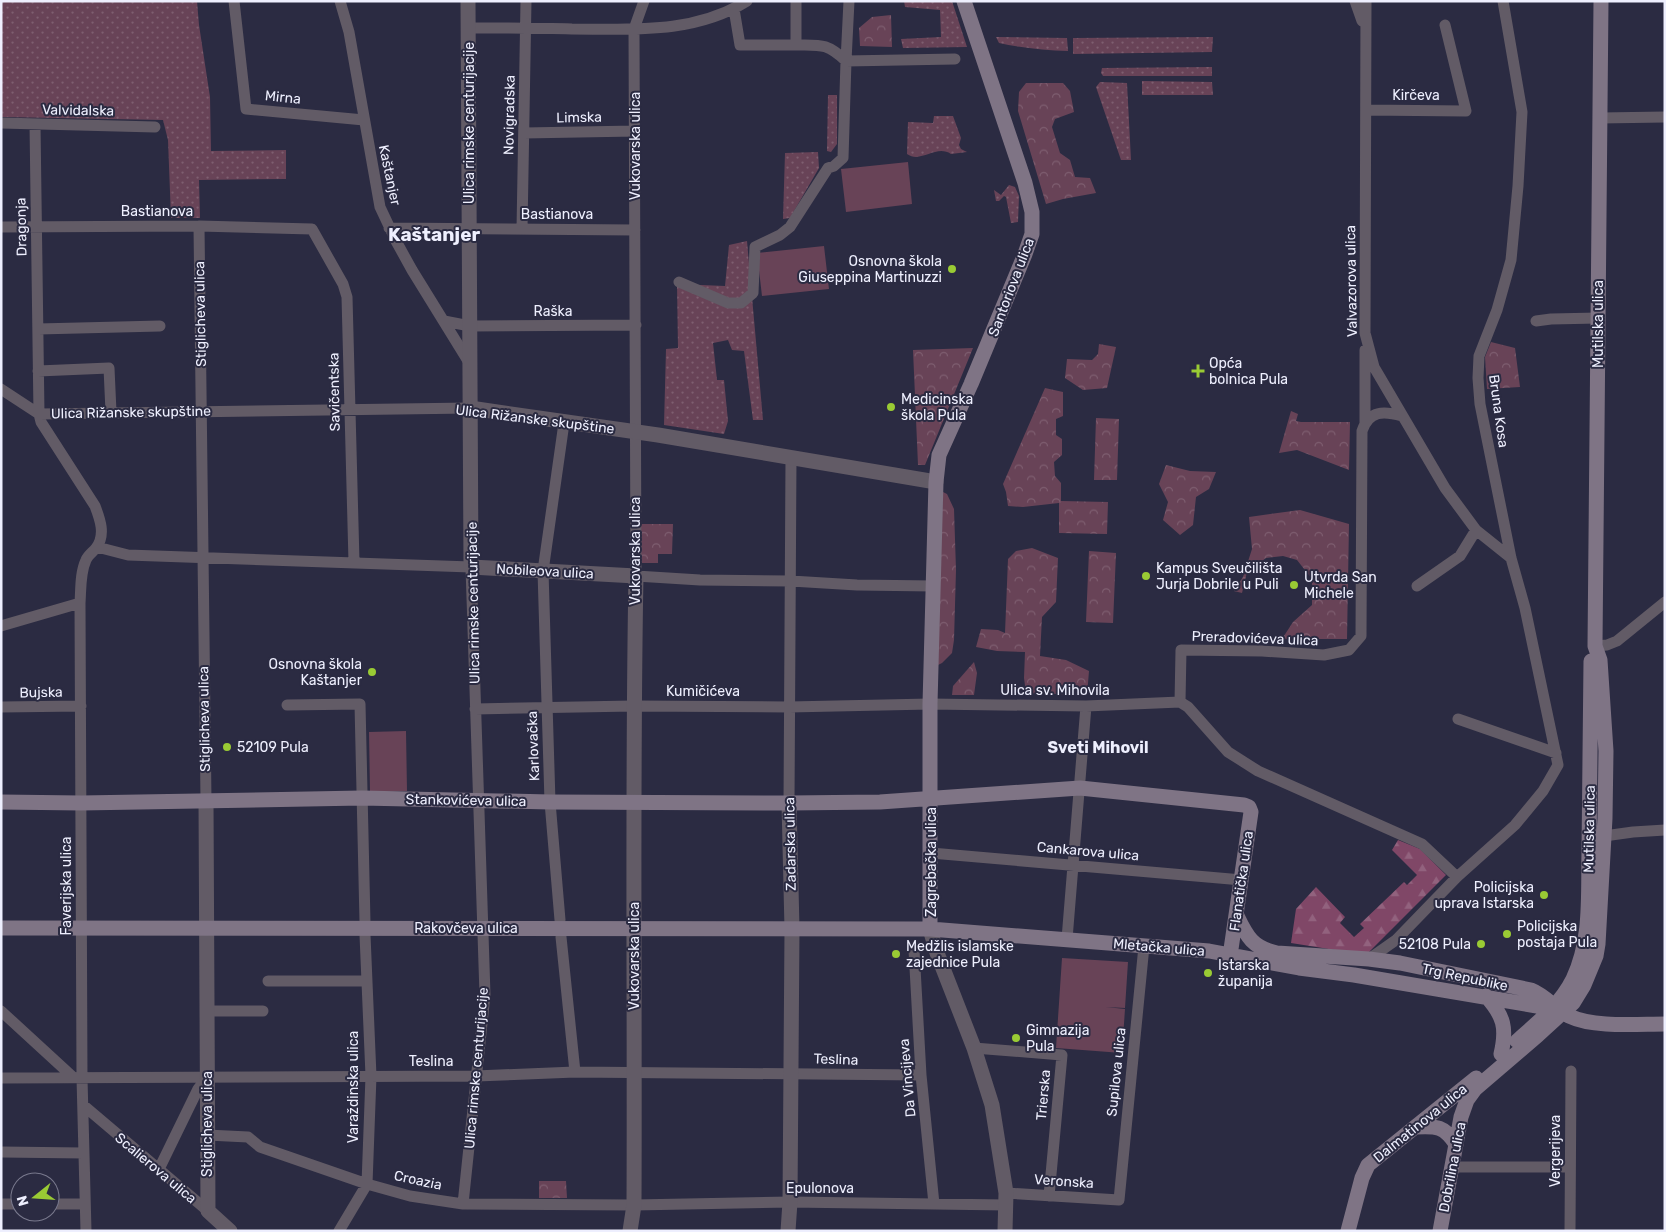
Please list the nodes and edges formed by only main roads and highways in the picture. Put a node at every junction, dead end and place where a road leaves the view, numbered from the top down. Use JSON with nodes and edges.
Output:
{"nodes":[{"id":1,"x":964,"y":1,"type":"edge"},
{"id":2,"x":1601,"y":1,"type":"edge"},
{"id":3,"x":936,"y":482,"type":"joint"},
{"id":4,"x":931,"y":799,"type":"junction"},
{"id":5,"x":1,"y":802,"type":"edge"},
{"id":6,"x":1249,"y":807,"type":"joint"},
{"id":7,"x":1597,"y":837,"type":"junction"},
{"id":8,"x":1237,"y":916,"type":"junction"},
{"id":9,"x":1,"y":928,"type":"edge"},
{"id":10,"x":930,"y":929,"type":"junction"},
{"id":11,"x":1230,"y":956,"type":"junction"},
{"id":12,"x":1386,"y":980,"type":"joint"},
{"id":13,"x":1486,"y":996,"type":"junction"},
{"id":14,"x":1559,"y":1010,"type":"junction"},
{"id":15,"x":1665,"y":1024,"type":"edge"},
{"id":16,"x":1501,"y":1054,"type":"junction"},
{"id":17,"x":1481,"y":1078,"type":"junction"},
{"id":18,"x":1416,"y":1127,"type":"junction"},
{"id":19,"x":1456,"y":1144,"type":"junction"},
{"id":20,"x":1348,"y":1231,"type":"edge"},
{"id":21,"x":1440,"y":1231,"type":"edge"}],
"edges":[{"from":1,"to":3,"type":"main road","name":"Santoriova ulica"},
{"from":2,"to":7,"type":"main road","name":"Mutilska ulica"},
{"from":3,"to":4,"type":"main road","name":"Zagrebačka ulica"},
{"from":4,"to":5,"type":"main road","name":"Stankovićeva ulica"},
{"from":4,"to":6,"type":"main road","name":"Stankovićeva ulica"},
{"from":4,"to":10,"type":"main road","name":"Zagrebačka ulica"},
{"from":6,"to":8,"type":"main road","name":"Flanatička ulica"},
{"from":7,"to":14,"type":"main road","name":"Mutilska ulica"},
{"from":7,"to":14,"type":"main road","name":"Mutilska ulica"},
{"from":8,"to":11,"type":"main road","name":"Flanatička ulica"},
{"from":8,"to":14,"type":"main road","name":"Trg Republike"},
{"from":9,"to":10,"type":"main road","name":"Rakovčeva ulica"},
{"from":10,"to":11,"type":"main road","name":"Mletačka ulica"},
{"from":11,"to":12,"type":"main road","name":"Mletačka ulica"},
{"from":12,"to":13,"type":"main road","name":"Trg Republike"},
{"from":13,"to":14,"type":"main road","name":"Trg Republike"},
{"from":13,"to":16,"type":"main road"},
{"from":14,"to":15,"type":"main road"},
{"from":14,"to":16,"type":"main road"},
{"from":14,"to":17,"type":"main road"},
{"from":16,"to":17,"type":"main road"},
{"from":17,"to":18,"type":"main road","name":"Dalmatinova ulica"},
{"from":17,"to":19,"type":"main road","name":"Dobrilina ulica"},
{"from":18,"to":19,"type":"main road"},
{"from":18,"to":20,"type":"main road","name":"Dalmatinova ulica"},
{"from":19,"to":21,"type":"main road","name":"Dobrilina ulica"}]}
